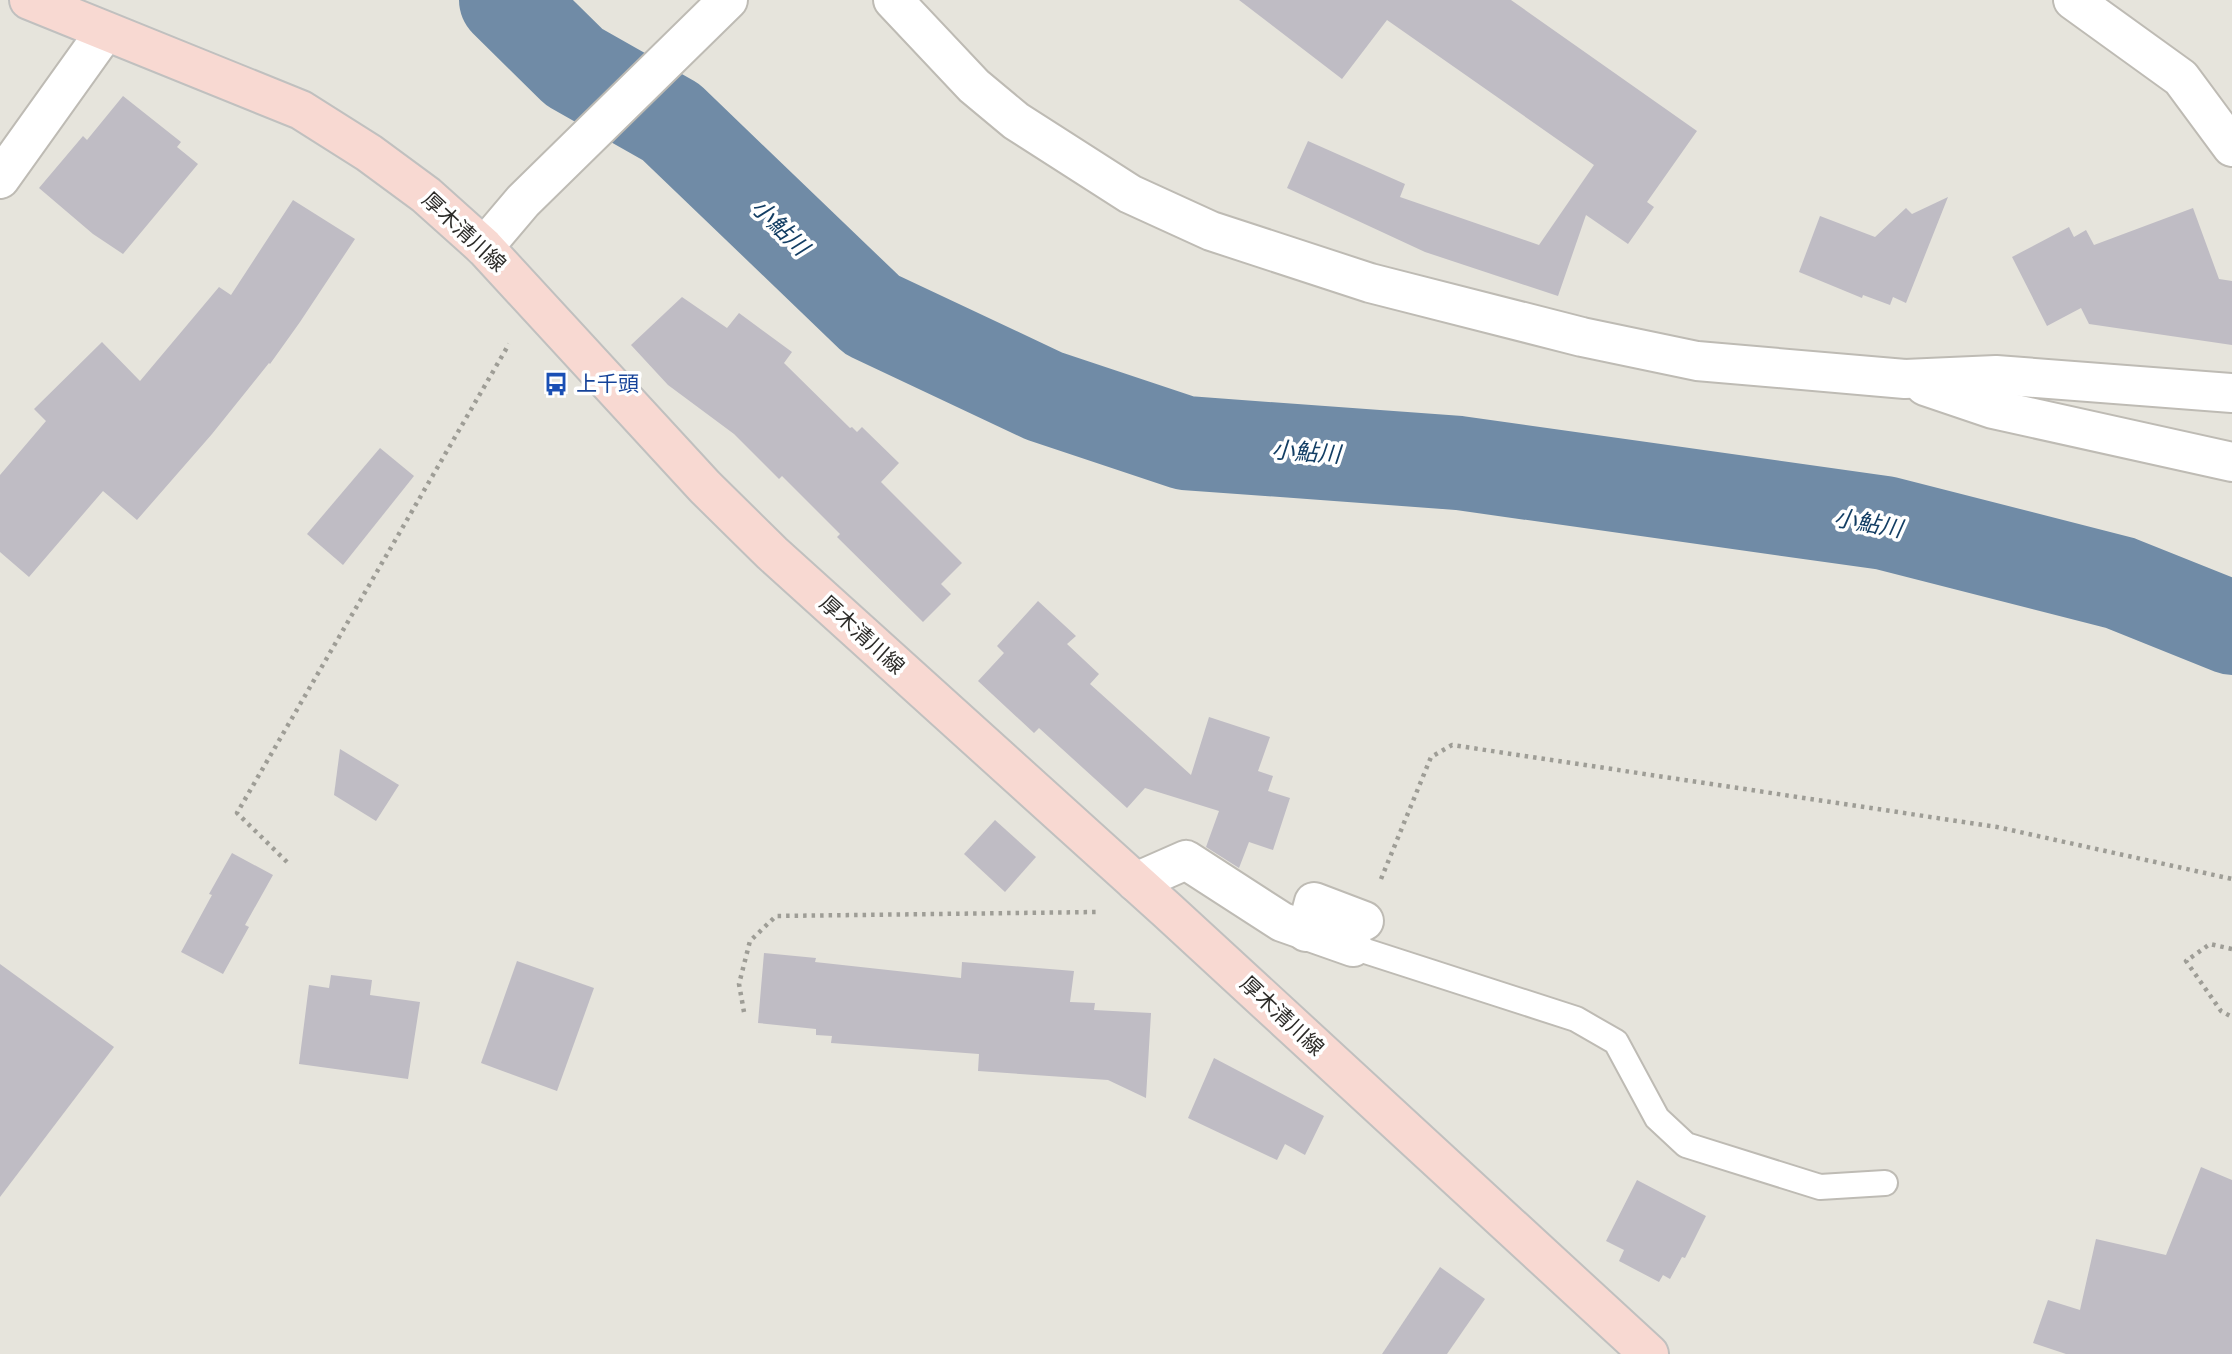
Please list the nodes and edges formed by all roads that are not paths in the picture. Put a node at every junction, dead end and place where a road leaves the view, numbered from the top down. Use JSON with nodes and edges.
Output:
{"nodes":[{"id":1,"x":29,"y":0,"type":"edge"},
{"id":2,"x":728,"y":0,"type":"edge"},
{"id":3,"x":893,"y":0,"type":"edge"},
{"id":4,"x":2073,"y":0,"type":"edge"},
{"id":5,"x":106,"y":32,"type":"junction"},
{"id":6,"x":2232,"y":147,"type":"edge"},
{"id":7,"x":0,"y":179,"type":"edge"},
{"id":8,"x":484,"y":247,"type":"junction"},
{"id":9,"x":1905,"y":379,"type":"junction"},
{"id":10,"x":2232,"y":393,"type":"edge"},
{"id":11,"x":2232,"y":462,"type":"edge"},
{"id":12,"x":1136,"y":882,"type":"junction"},
{"id":13,"x":1358,"y":934,"type":"joint"},
{"id":14,"x":1885,"y":1183,"type":"dead end"},
{"id":15,"x":1649,"y":1354,"type":"edge"}],
"edges":[{"from":1,"to":5,"type":"main road","name":"厚木清川線"},
{"from":2,"to":8,"type":"street"},
{"from":3,"to":9,"type":"street"},
{"from":4,"to":6,"type":"street"},
{"from":5,"to":7,"type":"street"},
{"from":5,"to":8,"type":"main road","name":"厚木清川線"},
{"from":8,"to":12,"type":"main road","name":"厚木清川線"},
{"from":9,"to":10,"type":"street"},
{"from":9,"to":11,"type":"street"},
{"from":12,"to":13,"type":"street"},
{"from":12,"to":15,"type":"main road","name":"厚木清川線"},
{"from":13,"to":14,"type":"lane"}]}
